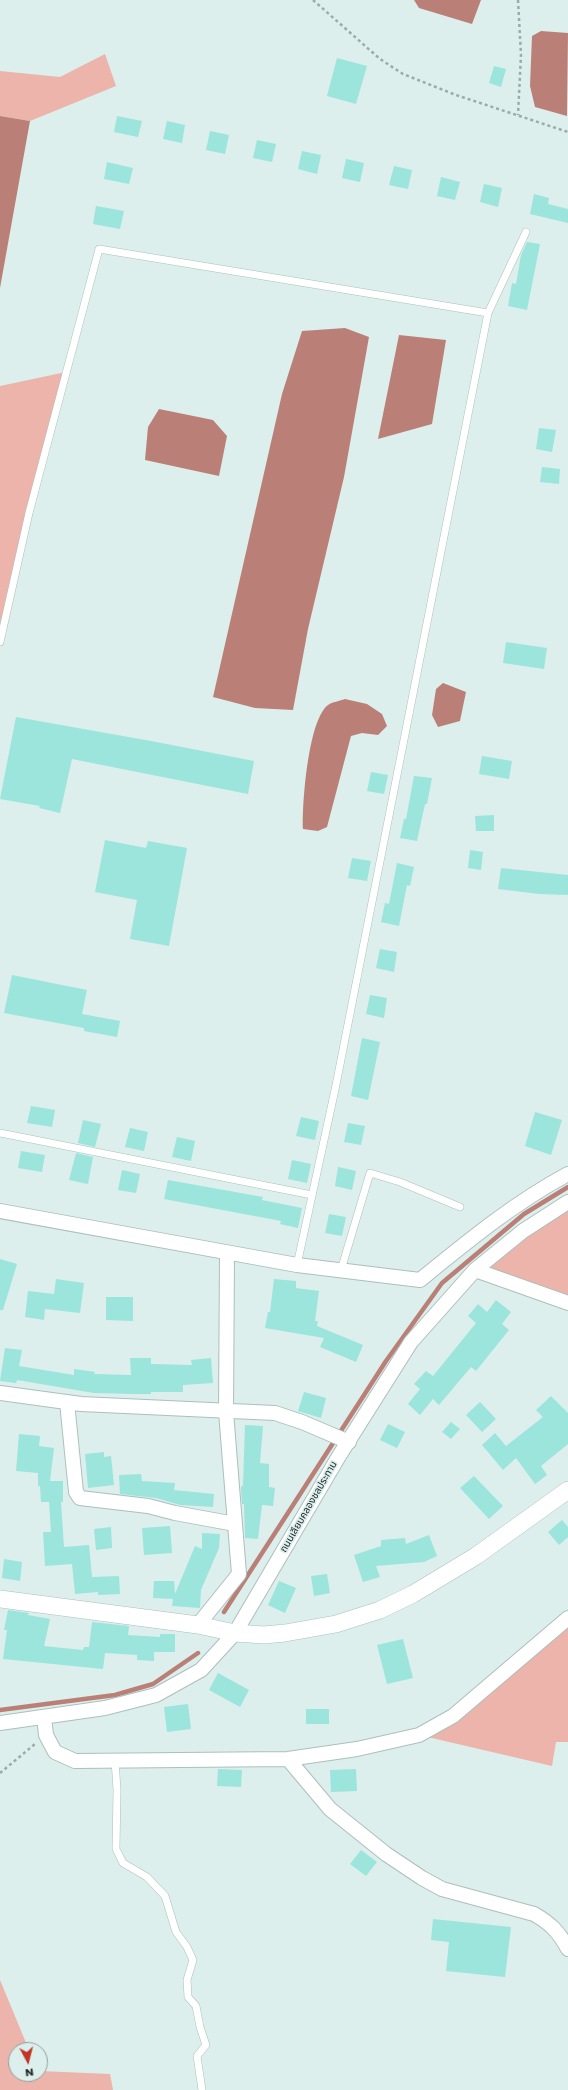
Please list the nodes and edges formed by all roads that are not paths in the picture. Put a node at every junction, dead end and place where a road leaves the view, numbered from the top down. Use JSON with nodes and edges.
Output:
{"nodes":[{"id":1,"x":526,"y":232,"type":"dead end"},
{"id":2,"x":488,"y":313,"type":"junction"},
{"id":3,"x":0,"y":642,"type":"edge"},
{"id":4,"x":0,"y":1132,"type":"edge"},
{"id":5,"x":568,"y":1174,"type":"edge"},
{"id":6,"x":312,"y":1195,"type":"junction"},
{"id":7,"x":568,"y":1202,"type":"edge"},
{"id":8,"x":460,"y":1207,"type":"dead end"},
{"id":9,"x":0,"y":1211,"type":"edge"},
{"id":10,"x":227,"y":1253,"type":"junction"},
{"id":11,"x":297,"y":1265,"type":"junction"},
{"id":12,"x":341,"y":1270,"type":"junction"},
{"id":13,"x":474,"y":1270,"type":"junction"},
{"id":14,"x":568,"y":1303,"type":"edge"},
{"id":15,"x":0,"y":1393,"type":"edge"},
{"id":16,"x":67,"y":1402,"type":"junction"},
{"id":17,"x":226,"y":1412,"type":"junction"},
{"id":18,"x":347,"y":1441,"type":"junction"},
{"id":19,"x":568,"y":1490,"type":"edge"},
{"id":20,"x":235,"y":1524,"type":"junction"},
{"id":21,"x":0,"y":1599,"type":"edge"},
{"id":22,"x":568,"y":1618,"type":"edge"},
{"id":23,"x":198,"y":1625,"type":"junction"},
{"id":24,"x":235,"y":1633,"type":"junction"},
{"id":25,"x":44,"y":1717,"type":"junction"},
{"id":26,"x":0,"y":1723,"type":"edge"},
{"id":27,"x":288,"y":1759,"type":"junction"},
{"id":28,"x":115,"y":1760,"type":"junction"},
{"id":29,"x":568,"y":1949,"type":"edge"},
{"id":30,"x":202,"y":2090,"type":"edge"}],
"edges":[{"from":1,"to":2,"type":"lane"},
{"from":2,"to":3,"type":"lane"},
{"from":2,"to":6,"type":"lane"},
{"from":4,"to":6,"type":"lane"},
{"from":5,"to":12,"type":"street"},
{"from":6,"to":11,"type":"lane"},
{"from":7,"to":13,"type":"street","name":"ถนนเลียบคลองชลประทาน"},
{"from":8,"to":12,"type":"lane"},
{"from":9,"to":10,"type":"street"},
{"from":10,"to":11,"type":"street"},
{"from":10,"to":17,"type":"street"},
{"from":11,"to":12,"type":"street"},
{"from":13,"to":14,"type":"street"},
{"from":13,"to":18,"type":"street","name":"ถนนเลียบคลองชลประทาน"},
{"from":15,"to":16,"type":"street"},
{"from":16,"to":17,"type":"street"},
{"from":16,"to":20,"type":"street"},
{"from":17,"to":18,"type":"street"},
{"from":17,"to":20,"type":"street"},
{"from":18,"to":24,"type":"street","name":"ถนนเลียบคลองชลประทาน"},
{"from":19,"to":24,"type":"street"},
{"from":20,"to":23,"type":"street"},
{"from":21,"to":23,"type":"street"},
{"from":22,"to":27,"type":"street"},
{"from":23,"to":24,"type":"street"},
{"from":24,"to":25,"type":"street","name":"ถนนเลียบคลองชลประทาน"},
{"from":25,"to":26,"type":"street","name":"ถนนเลียบคลองชลประทาน"},
{"from":25,"to":28,"type":"street"},
{"from":27,"to":28,"type":"street"},
{"from":27,"to":29,"type":"street"},
{"from":28,"to":30,"type":"lane"}]}
